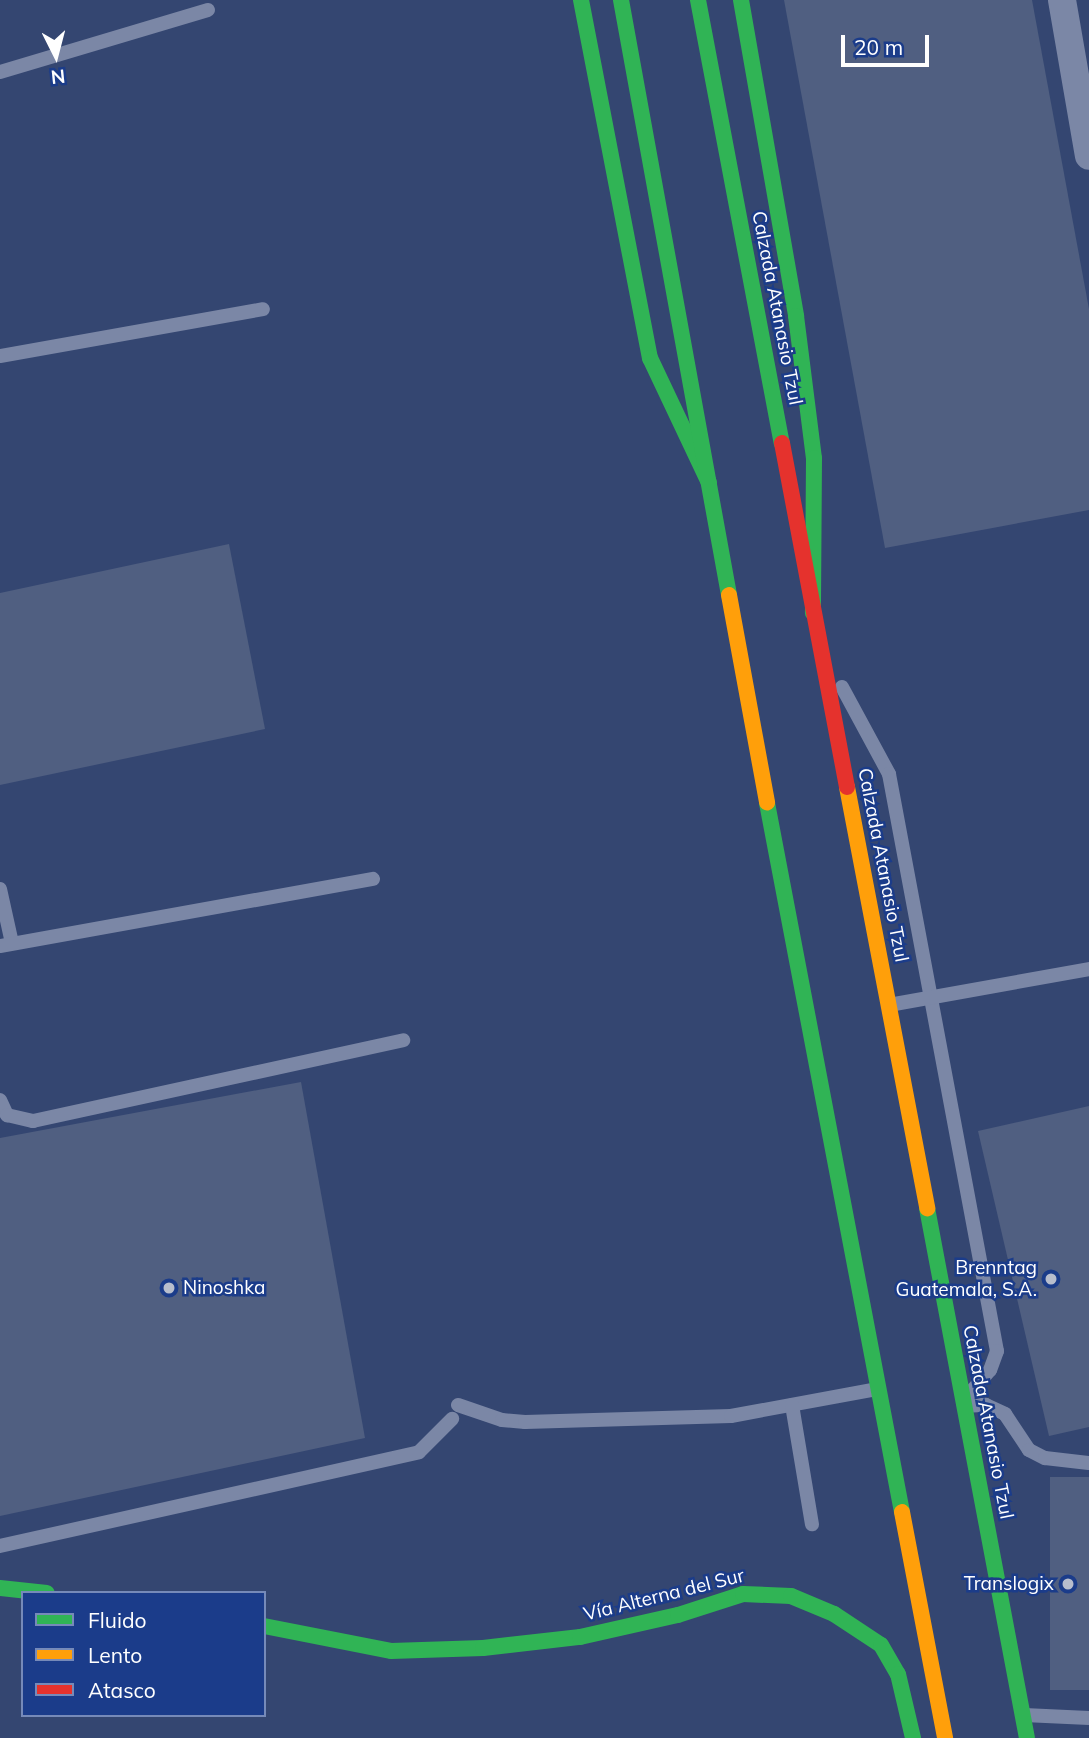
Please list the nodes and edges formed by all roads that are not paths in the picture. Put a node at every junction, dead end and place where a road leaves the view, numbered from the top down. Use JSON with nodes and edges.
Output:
{"nodes":[{"id":1,"x":581,"y":0,"type":"edge"},
{"id":2,"x":621,"y":0,"type":"edge"},
{"id":3,"x":698,"y":0,"type":"edge"},
{"id":4,"x":741,"y":0,"type":"edge"},
{"id":5,"x":1062,"y":0,"type":"edge"},
{"id":6,"x":208,"y":10,"type":"dead end"},
{"id":7,"x":1079,"y":38,"type":"edge"},
{"id":8,"x":0,"y":72,"type":"edge"},
{"id":9,"x":1089,"y":156,"type":"edge"},
{"id":10,"x":263,"y":309,"type":"dead end"},
{"id":11,"x":0,"y":356,"type":"edge"},
{"id":12,"x":709,"y":483,"type":"junction"},
{"id":13,"x":813,"y":613,"type":"junction"},
{"id":14,"x":819,"y":646,"type":"junction"},
{"id":15,"x":373,"y":879,"type":"dead end"},
{"id":16,"x":0,"y":889,"type":"edge"},
{"id":17,"x":6,"y":944,"type":"edge"},
{"id":18,"x":1089,"y":969,"type":"edge"},
{"id":19,"x":931,"y":997,"type":"junction"},
{"id":20,"x":888,"y":1005,"type":"junction"},
{"id":21,"x":402,"y":1040,"type":"dead end"},
{"id":22,"x":0,"y":1100,"type":"edge"},
{"id":23,"x":878,"y":1389,"type":"junction"},
{"id":24,"x":963,"y":1404,"type":"junction"},
{"id":25,"x":458,"y":1405,"type":"dead end"},
{"id":26,"x":792,"y":1405,"type":"junction"},
{"id":27,"x":452,"y":1419,"type":"dead end"},
{"id":28,"x":1089,"y":1463,"type":"edge"},
{"id":29,"x":811,"y":1524,"type":"dead end"},
{"id":30,"x":0,"y":1546,"type":"edge"},
{"id":31,"x":0,"y":1588,"type":"edge"},
{"id":32,"x":28,"y":1591,"type":"edge"},
{"id":33,"x":266,"y":1626,"type":"edge"},
{"id":34,"x":1022,"y":1715,"type":"junction"},
{"id":35,"x":1089,"y":1718,"type":"edge"},
{"id":36,"x":913,"y":1738,"type":"edge"},
{"id":37,"x":944,"y":1738,"type":"edge"},
{"id":38,"x":1027,"y":1738,"type":"edge"}],
"edges":[{"from":1,"to":12,"type":"main road"},
{"from":2,"to":12,"type":"main road"},
{"from":3,"to":13,"type":"main road","name":"Calzada Atanasio Tzul"},
{"from":4,"to":13,"type":"main road"},
{"from":5,"to":7,"type":"street"},
{"from":6,"to":8,"type":"lane"},
{"from":7,"to":9,"type":"street"},
{"from":10,"to":11,"type":"lane"},
{"from":12,"to":23,"type":"main road"},
{"from":13,"to":14,"type":"main road","name":"Calzada Atanasio Tzul"},
{"from":14,"to":19,"type":"lane"},
{"from":14,"to":20,"type":"main road","name":"Calzada Atanasio Tzul"},
{"from":15,"to":17,"type":"lane"},
{"from":16,"to":17,"type":"lane"},
{"from":18,"to":19,"type":"lane"},
{"from":19,"to":20,"type":"lane"},
{"from":19,"to":24,"type":"lane"},
{"from":20,"to":24,"type":"main road","name":"Calzada Atanasio Tzul"},
{"from":21,"to":22,"type":"lane"},
{"from":23,"to":26,"type":"lane"},
{"from":23,"to":37,"type":"main road"},
{"from":24,"to":28,"type":"lane"},
{"from":24,"to":34,"type":"main road","name":"Calzada Atanasio Tzul"},
{"from":25,"to":26,"type":"lane"},
{"from":26,"to":29,"type":"lane"},
{"from":27,"to":30,"type":"lane"},
{"from":31,"to":32,"type":"main road"},
{"from":33,"to":36,"type":"main road","name":"Vía Alterna del Sur"},
{"from":34,"to":35,"type":"lane"},
{"from":34,"to":38,"type":"main road","name":"Calzada Atanasio Tzul"}]}
